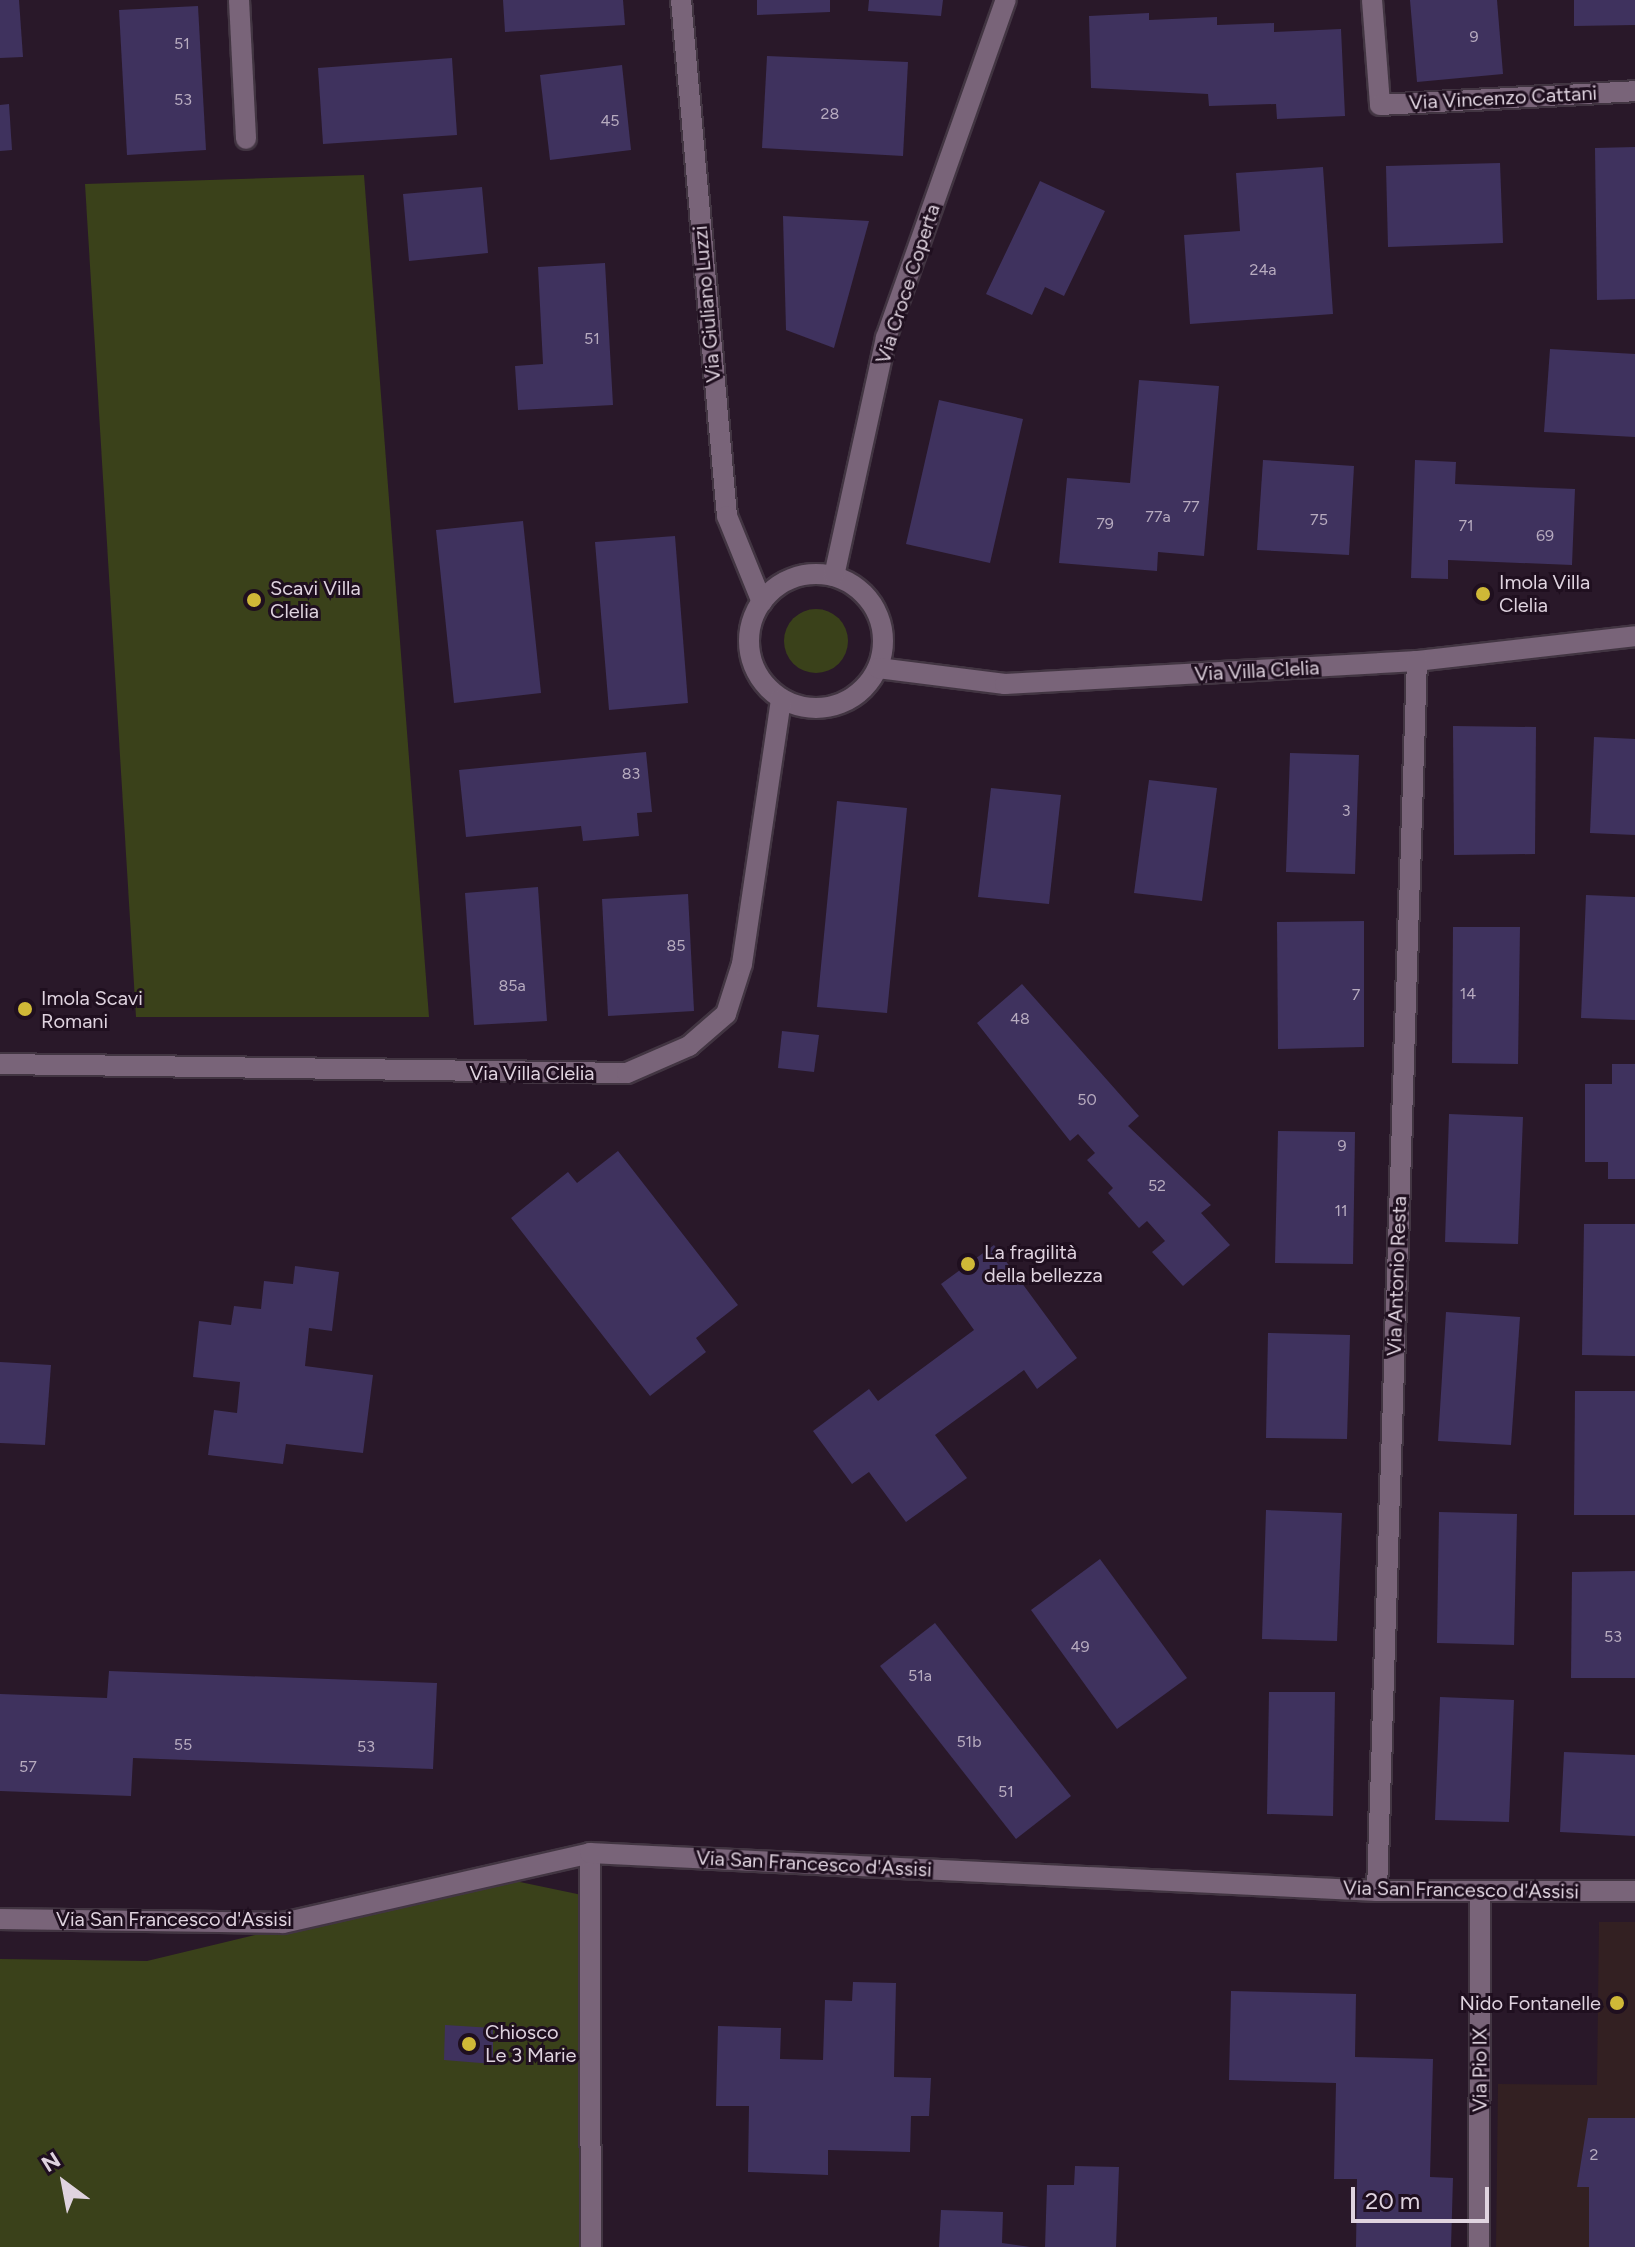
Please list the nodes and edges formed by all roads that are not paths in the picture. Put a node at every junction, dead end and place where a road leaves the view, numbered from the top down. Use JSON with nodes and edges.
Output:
{"nodes":[{"id":1,"x":239,"y":0,"type":"edge"},
{"id":2,"x":681,"y":0,"type":"edge"},
{"id":3,"x":1006,"y":0,"type":"edge"},
{"id":4,"x":1372,"y":0,"type":"edge"},
{"id":5,"x":1635,"y":91,"type":"edge"},
{"id":6,"x":246,"y":139,"type":"dead end"},
{"id":7,"x":834,"y":576,"type":"junction"},
{"id":8,"x":762,"y":602,"type":"junction"},
{"id":9,"x":1635,"y":636,"type":"edge"},
{"id":10,"x":1417,"y":661,"type":"junction"},
{"id":11,"x":878,"y":668,"type":"junction"},
{"id":12,"x":781,"y":699,"type":"junction"},
{"id":13,"x":0,"y":1064,"type":"edge"},
{"id":14,"x":590,"y":1853,"type":"junction"},
{"id":15,"x":1377,"y":1891,"type":"junction"},
{"id":16,"x":1635,"y":1891,"type":"edge"},
{"id":17,"x":1480,"y":1894,"type":"junction"},
{"id":18,"x":0,"y":1919,"type":"edge"},
{"id":19,"x":591,"y":2247,"type":"edge"},
{"id":20,"x":1479,"y":2247,"type":"edge"}],
"edges":[{"from":1,"to":6,"type":"street"},
{"from":2,"to":8,"type":"street","name":"Via Giuliano Luzzi"},
{"from":3,"to":7,"type":"street","name":"Via Croce Coperta"},
{"from":4,"to":5,"type":"street","name":"Via Vincenzo Cattani"},
{"from":7,"to":8,"type":"street"},
{"from":7,"to":11,"type":"street"},
{"from":8,"to":12,"type":"street"},
{"from":9,"to":10,"type":"street","name":"Via Villa Clelia"},
{"from":10,"to":11,"type":"street","name":"Via Villa Clelia"},
{"from":10,"to":15,"type":"street","name":"Via Antonio Resta"},
{"from":11,"to":12,"type":"street"},
{"from":12,"to":13,"type":"street","name":"Via Villa Clelia"},
{"from":14,"to":15,"type":"street","name":"Via San Francesco d'Assisi"},
{"from":14,"to":18,"type":"street","name":"Via San Francesco d'Assisi"},
{"from":14,"to":19,"type":"street"},
{"from":15,"to":17,"type":"street","name":"Via San Francesco d'Assisi"},
{"from":16,"to":17,"type":"street","name":"Via San Francesco d'Assisi"},
{"from":17,"to":20,"type":"street","name":"Via Pio IX"}]}
